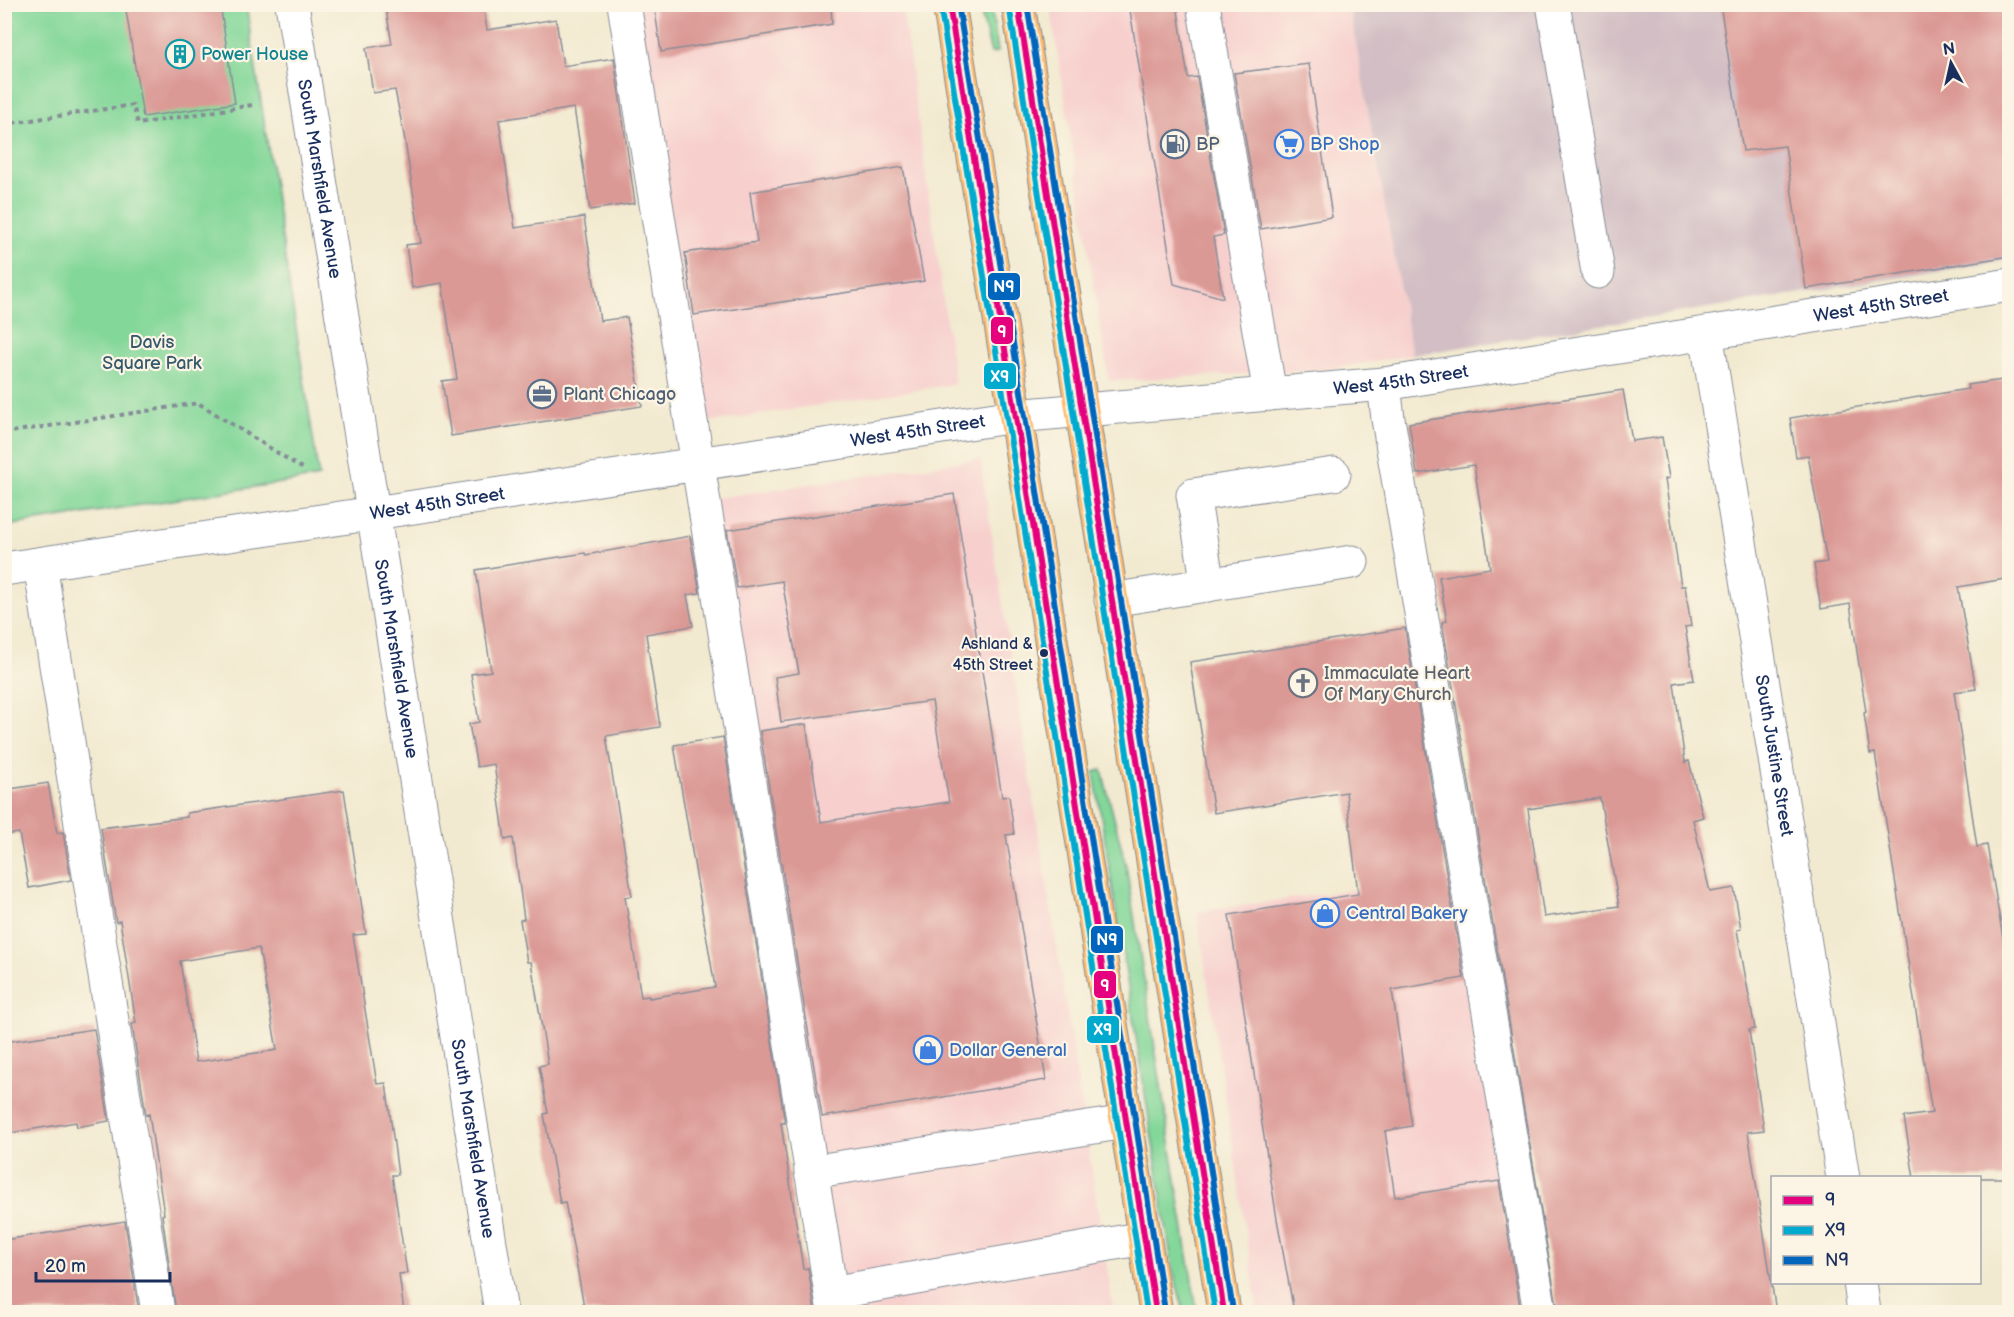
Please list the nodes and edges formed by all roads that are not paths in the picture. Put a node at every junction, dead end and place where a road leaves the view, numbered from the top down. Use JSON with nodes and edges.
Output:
{"nodes":[{"id":1,"x":292,"y":4,"type":"edge"},
{"id":2,"x":624,"y":4,"type":"edge"},
{"id":3,"x":949,"y":4,"type":"edge"},
{"id":4,"x":1018,"y":4,"type":"edge"},
{"id":5,"x":1203,"y":4,"type":"edge"},
{"id":6,"x":1554,"y":4,"type":"edge"},
{"id":7,"x":1598,"y":273,"type":"dead end"},
{"id":8,"x":2010,"y":285,"type":"edge"},
{"id":9,"x":1706,"y":333,"type":"junction"},
{"id":10,"x":1384,"y":384,"type":"junction"},
{"id":11,"x":1270,"y":394,"type":"junction"},
{"id":12,"x":1082,"y":411,"type":"junction"},
{"id":13,"x":1015,"y":416,"type":"junction"},
{"id":14,"x":697,"y":464,"type":"junction"},
{"id":15,"x":1334,"y":474,"type":"dead end"},
{"id":16,"x":373,"y":513,"type":"junction"},
{"id":17,"x":1352,"y":562,"type":"dead end"},
{"id":18,"x":40,"y":564,"type":"junction"},
{"id":19,"x":4,"y":569,"type":"edge"},
{"id":20,"x":1208,"y":585,"type":"junction"},
{"id":21,"x":1111,"y":600,"type":"junction"},
{"id":22,"x":1126,"y":1122,"type":"junction"},
{"id":23,"x":811,"y":1172,"type":"junction"},
{"id":24,"x":1843,"y":1176,"type":"edge"},
{"id":25,"x":1144,"y":1238,"type":"junction"},
{"id":26,"x":1860,"y":1284,"type":"edge"},
{"id":27,"x":833,"y":1303,"type":"edge"},
{"id":28,"x":158,"y":1312,"type":"edge"},
{"id":29,"x":501,"y":1312,"type":"edge"},
{"id":30,"x":1156,"y":1312,"type":"edge"},
{"id":31,"x":1224,"y":1312,"type":"edge"},
{"id":32,"x":1540,"y":1312,"type":"edge"},
{"id":33,"x":1864,"y":1312,"type":"edge"}],
"edges":[{"from":1,"to":16,"type":"street","name":"South Marshfield Avenue"},
{"from":2,"to":14,"type":"street"},
{"from":3,"to":13,"type":"main road"},
{"from":4,"to":12,"type":"main road"},
{"from":5,"to":11,"type":"street"},
{"from":6,"to":7,"type":"street"},
{"from":8,"to":9,"type":"street","name":"West 45th Street"},
{"from":9,"to":10,"type":"street","name":"West 45th Street"},
{"from":9,"to":24,"type":"street","name":"South Justine Street"},
{"from":10,"to":11,"type":"street","name":"West 45th Street"},
{"from":10,"to":32,"type":"street"},
{"from":11,"to":12,"type":"street","name":"West 45th Street"},
{"from":12,"to":13,"type":"street","name":"West 45th Street"},
{"from":12,"to":21,"type":"main road"},
{"from":13,"to":14,"type":"street","name":"West 45th Street"},
{"from":13,"to":22,"type":"main road"},
{"from":14,"to":16,"type":"street","name":"West 45th Street"},
{"from":14,"to":23,"type":"street"},
{"from":15,"to":20,"type":"street"},
{"from":16,"to":18,"type":"street","name":"West 45th Street"},
{"from":16,"to":29,"type":"street","name":"South Marshfield Avenue"},
{"from":17,"to":20,"type":"street"},
{"from":18,"to":19,"type":"street","name":"West 45th Street"},
{"from":18,"to":28,"type":"street"},
{"from":20,"to":21,"type":"street"},
{"from":21,"to":31,"type":"main road"},
{"from":22,"to":23,"type":"street"},
{"from":22,"to":25,"type":"main road"},
{"from":23,"to":27,"type":"street"},
{"from":25,"to":27,"type":"street"},
{"from":25,"to":30,"type":"main road"},
{"from":26,"to":33,"type":"street"}]}
